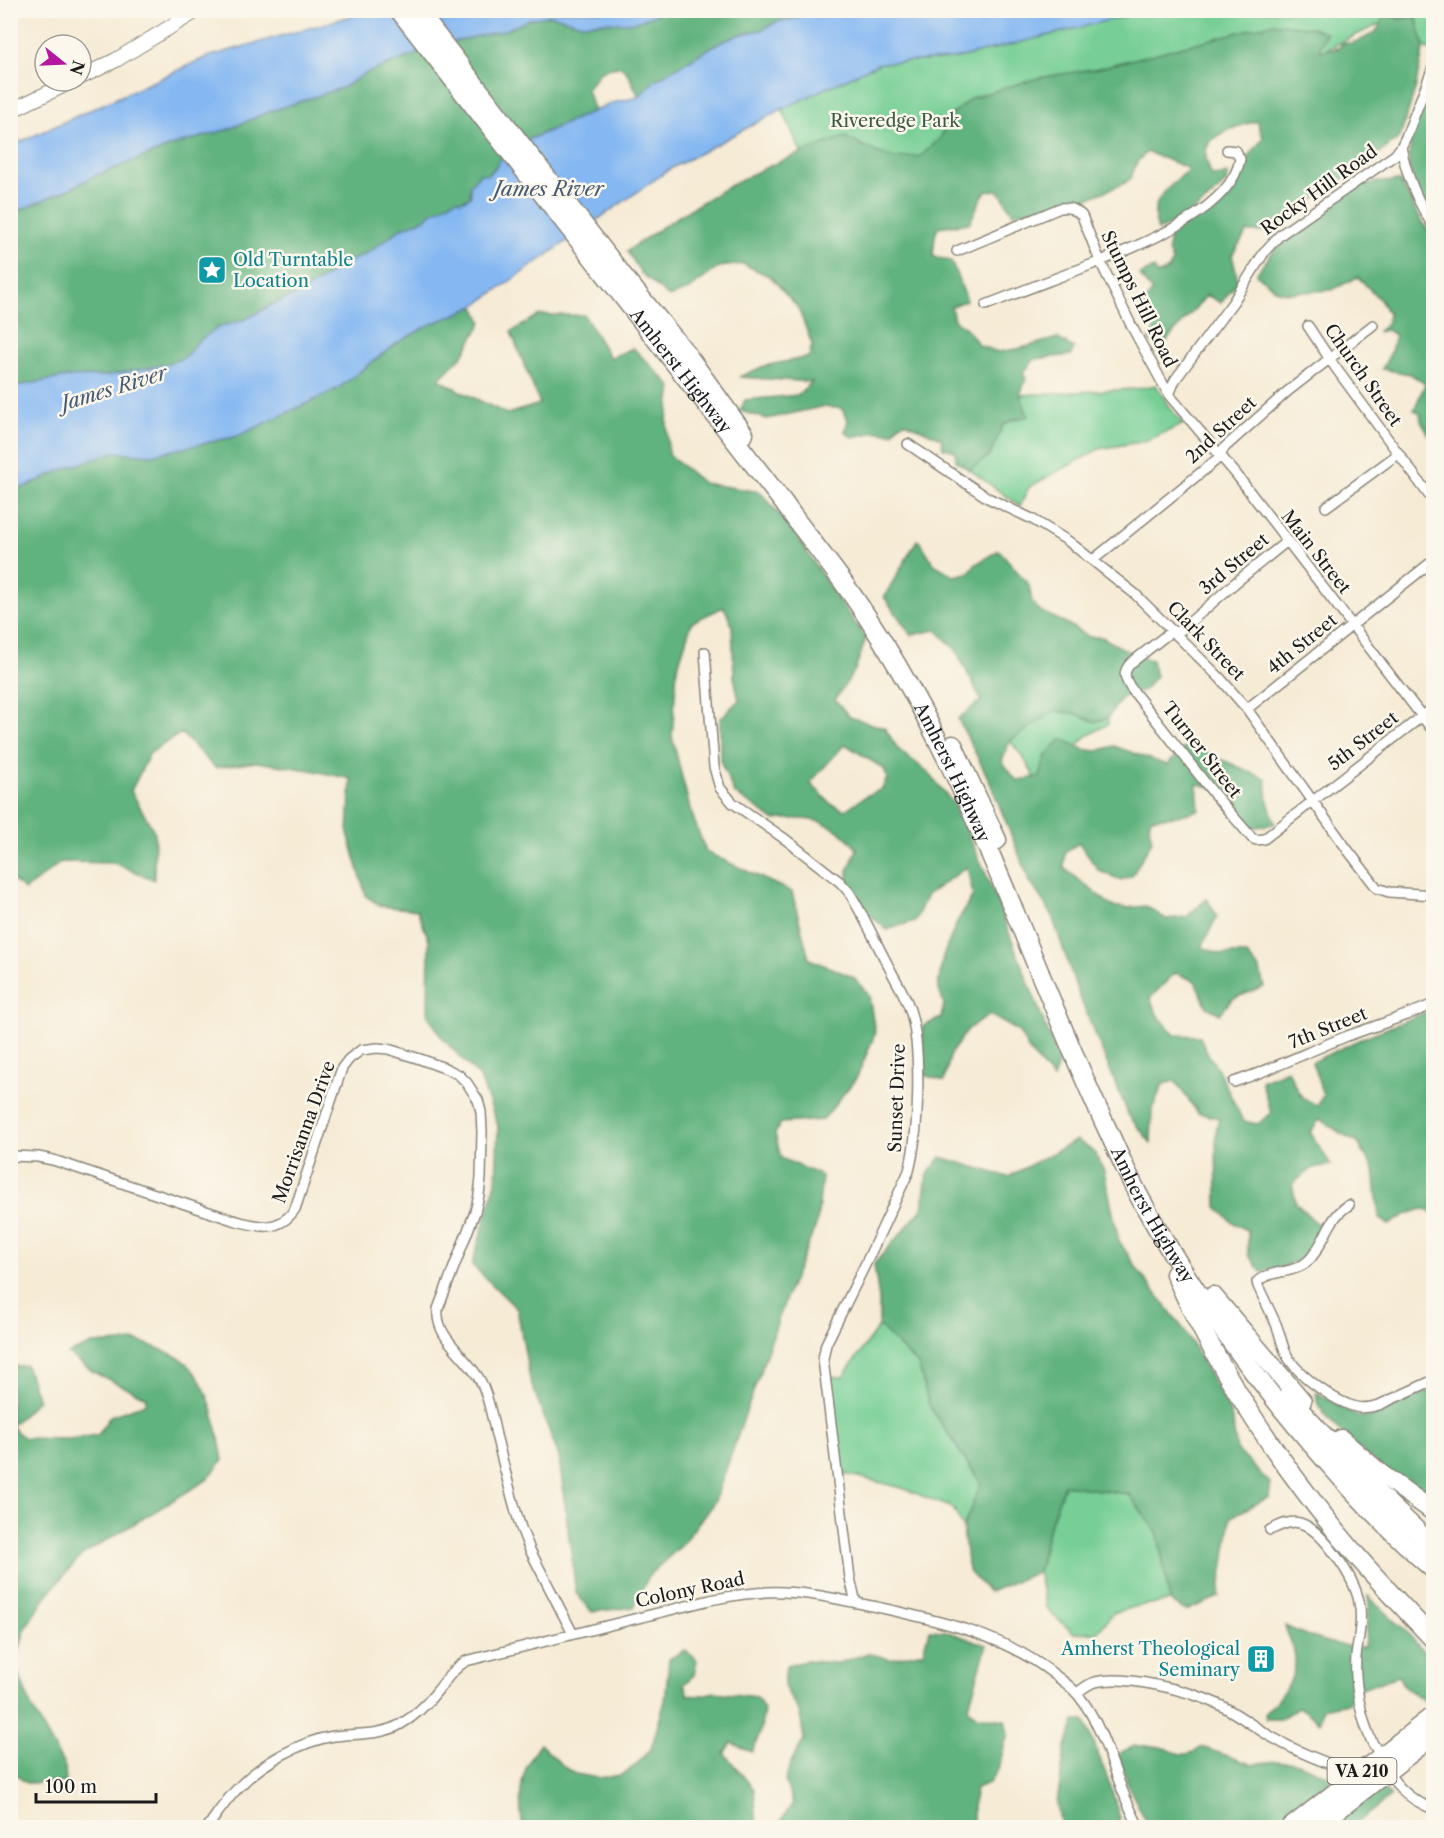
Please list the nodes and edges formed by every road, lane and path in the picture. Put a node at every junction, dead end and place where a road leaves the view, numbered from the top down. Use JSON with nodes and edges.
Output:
{"nodes":[{"id":1,"x":198,"y":10,"type":"edge"},
{"id":2,"x":399,"y":10,"type":"edge"},
{"id":3,"x":417,"y":10,"type":"edge"},
{"id":4,"x":1434,"y":65,"type":"edge"},
{"id":5,"x":93,"y":71,"type":"edge"},
{"id":6,"x":48,"y":93,"type":"edge"},
{"id":7,"x":10,"y":111,"type":"edge"},
{"id":8,"x":1401,"y":147,"type":"junction"},
{"id":9,"x":1227,"y":150,"type":"dead end"},
{"id":10,"x":1434,"y":227,"type":"edge"},
{"id":11,"x":957,"y":251,"type":"dead end"},
{"id":12,"x":1100,"y":261,"type":"junction"},
{"id":13,"x":621,"y":285,"type":"junction"},
{"id":14,"x":986,"y":305,"type":"dead end"},
{"id":15,"x":1373,"y":325,"type":"dead end"},
{"id":16,"x":1308,"y":326,"type":"dead end"},
{"id":17,"x":1330,"y":359,"type":"junction"},
{"id":18,"x":1169,"y":395,"type":"junction"},
{"id":19,"x":908,"y":444,"type":"dead end"},
{"id":20,"x":1398,"y":454,"type":"junction"},
{"id":21,"x":1221,"y":455,"type":"junction"},
{"id":22,"x":1434,"y":502,"type":"edge"},
{"id":23,"x":1326,"y":507,"type":"dead end"},
{"id":24,"x":1287,"y":542,"type":"junction"},
{"id":25,"x":1093,"y":560,"type":"junction"},
{"id":26,"x":1434,"y":560,"type":"edge"},
{"id":27,"x":1351,"y":625,"type":"junction"},
{"id":28,"x":1173,"y":632,"type":"junction"},
{"id":29,"x":705,"y":652,"type":"dead end"},
{"id":30,"x":1434,"y":707,"type":"edge"},
{"id":31,"x":1247,"y":709,"type":"junction"},
{"id":32,"x":1421,"y":716,"type":"junction"},
{"id":33,"x":1434,"y":732,"type":"edge"},
{"id":34,"x":1313,"y":802,"type":"junction"},
{"id":35,"x":1434,"y":895,"type":"edge"},
{"id":36,"x":1434,"y":1004,"type":"edge"},
{"id":37,"x":1234,"y":1082,"type":"dead end"},
{"id":38,"x":10,"y":1156,"type":"edge"},
{"id":39,"x":1141,"y":1199,"type":"junction"},
{"id":40,"x":1349,"y":1205,"type":"dead end"},
{"id":41,"x":1213,"y":1296,"type":"junction"},
{"id":42,"x":1434,"y":1380,"type":"edge"},
{"id":43,"x":1434,"y":1512,"type":"edge"},
{"id":44,"x":1269,"y":1530,"type":"dead end"},
{"id":45,"x":1434,"y":1546,"type":"edge"},
{"id":46,"x":1434,"y":1570,"type":"edge"},
{"id":47,"x":856,"y":1603,"type":"junction"},
{"id":48,"x":573,"y":1634,"type":"junction"},
{"id":49,"x":1434,"y":1640,"type":"edge"},
{"id":50,"x":1077,"y":1693,"type":"junction"},
{"id":51,"x":1434,"y":1715,"type":"edge"},
{"id":52,"x":1434,"y":1736,"type":"edge"},
{"id":53,"x":1385,"y":1764,"type":"junction"},
{"id":54,"x":1344,"y":1769,"type":"dead end"},
{"id":55,"x":1434,"y":1809,"type":"edge"},
{"id":56,"x":207,"y":1827,"type":"edge"},
{"id":57,"x":1140,"y":1827,"type":"edge"},
{"id":58,"x":1290,"y":1827,"type":"edge"},
{"id":59,"x":1315,"y":1827,"type":"edge"}],
"edges":[{"from":1,"to":5,"type":"street"},
{"from":2,"to":13,"type":"highway","name":"Amherst Highway"},
{"from":3,"to":13,"type":"highway","name":"Amherst Highway"},
{"from":4,"to":8,"type":"street","name":"Rocky Hill Road"},
{"from":6,"to":7,"type":"street"},
{"from":8,"to":10,"type":"street"},
{"from":8,"to":18,"type":"street","name":"Rocky Hill Road"},
{"from":9,"to":12,"type":"street"},
{"from":11,"to":12,"type":"street","name":"Stumps Hill Road"},
{"from":12,"to":14,"type":"street"},
{"from":12,"to":18,"type":"street","name":"Stumps Hill Road"},
{"from":13,"to":39,"type":"highway","name":"Amherst Highway"},
{"from":13,"to":41,"type":"highway","name":"Amherst Highway"},
{"from":15,"to":17,"type":"street","name":"2nd Street"},
{"from":16,"to":17,"type":"street","name":"Church Street"},
{"from":17,"to":20,"type":"street","name":"Church Street"},
{"from":17,"to":21,"type":"street","name":"2nd Street"},
{"from":18,"to":21,"type":"street","name":"Main Street"},
{"from":19,"to":25,"type":"street","name":"Clark Street"},
{"from":20,"to":22,"type":"street","name":"Church Street"},
{"from":20,"to":23,"type":"street"},
{"from":21,"to":24,"type":"street","name":"Main Street"},
{"from":21,"to":25,"type":"street","name":"2nd Street"},
{"from":24,"to":27,"type":"street","name":"Main Street"},
{"from":24,"to":28,"type":"street","name":"3rd Street"},
{"from":25,"to":28,"type":"street","name":"Clark Street"},
{"from":26,"to":27,"type":"street","name":"4th Street"},
{"from":27,"to":31,"type":"street","name":"4th Street"},
{"from":27,"to":32,"type":"street","name":"Main Street"},
{"from":28,"to":31,"type":"street","name":"Clark Street"},
{"from":28,"to":34,"type":"street","name":"Turner Street"},
{"from":29,"to":47,"type":"street","name":"Sunset Drive"},
{"from":30,"to":32,"type":"street","name":"5th Street"},
{"from":31,"to":34,"type":"street","name":"Clark Street"},
{"from":32,"to":33,"type":"street","name":"Main Street"},
{"from":32,"to":34,"type":"street","name":"5th Street"},
{"from":34,"to":35,"type":"street","name":"Clark Street"},
{"from":36,"to":37,"type":"street","name":"7th Street"},
{"from":38,"to":48,"type":"street","name":"Morrisanna Drive"},
{"from":39,"to":46,"type":"highway","name":"Amherst Highway"},
{"from":39,"to":49,"type":"highway"},
{"from":40,"to":42,"type":"street"},
{"from":41,"to":43,"type":"highway"},
{"from":41,"to":45,"type":"highway","name":"Amherst Highway"},
{"from":44,"to":53,"type":"street"},
{"from":47,"to":48,"type":"street","name":"Colony Road"},
{"from":47,"to":50,"type":"street","name":"Colony Road"},
{"from":48,"to":56,"type":"street","name":"Colony Road"},
{"from":50,"to":54,"type":"street"},
{"from":50,"to":57,"type":"street","name":"Colony Road"},
{"from":51,"to":53,"type":"highway","number":"VA 210"},
{"from":52,"to":53,"type":"highway","number":"VA 210"},
{"from":53,"to":55,"type":"street"},
{"from":53,"to":58,"type":"highway","number":"VA 210"},
{"from":53,"to":59,"type":"highway","number":"VA 210"}]}
